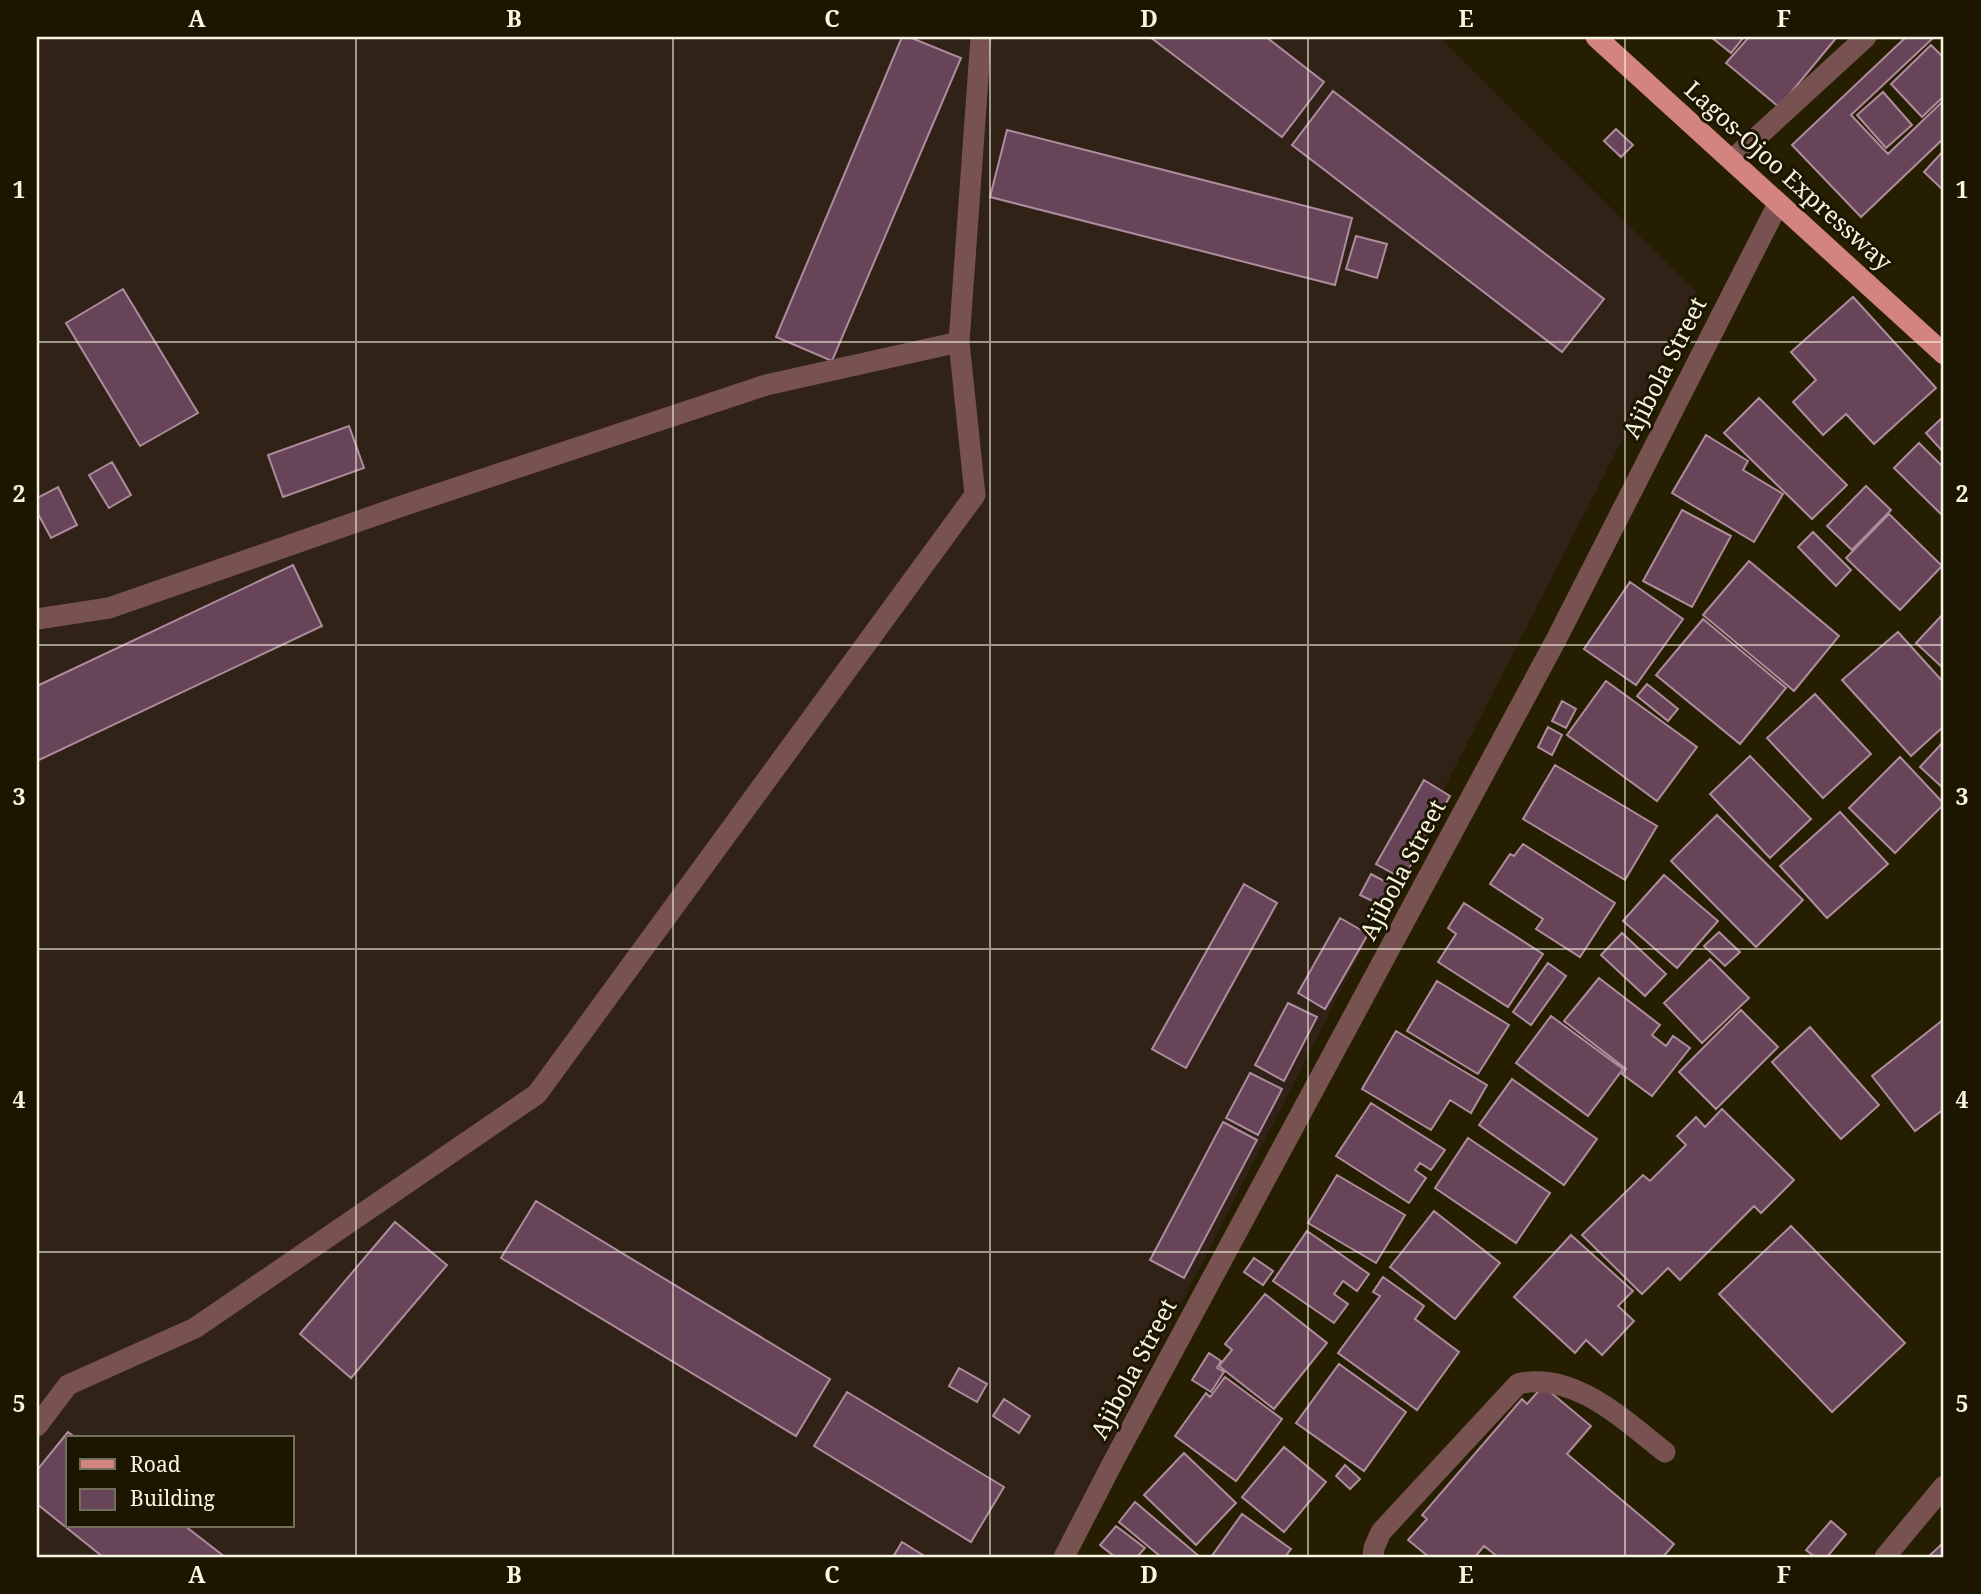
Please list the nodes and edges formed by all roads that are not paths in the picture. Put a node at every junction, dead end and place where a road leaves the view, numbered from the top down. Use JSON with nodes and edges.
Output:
{"nodes":[{"id":1,"x":981,"y":37,"type":"edge"},
{"id":2,"x":1596,"y":37,"type":"edge"},
{"id":3,"x":1867,"y":37,"type":"edge"},
{"id":4,"x":1732,"y":160,"type":"junction"},
{"id":5,"x":1779,"y":204,"type":"junction"},
{"id":6,"x":958,"y":342,"type":"junction"},
{"id":7,"x":1944,"y":354,"type":"edge"},
{"id":8,"x":37,"y":619,"type":"edge"},
{"id":9,"x":37,"y":1426,"type":"edge"},
{"id":10,"x":1665,"y":1452,"type":"dead end"},
{"id":11,"x":1944,"y":1486,"type":"edge"},
{"id":12,"x":1064,"y":1557,"type":"edge"},
{"id":13,"x":1373,"y":1557,"type":"edge"},
{"id":14,"x":1885,"y":1557,"type":"edge"}],
"edges":[{"from":1,"to":6,"type":"street"},
{"from":2,"to":4,"type":"main road","name":"Lagos-Ojoo Expressway"},
{"from":3,"to":4,"type":"street"},
{"from":4,"to":5,"type":"main road","name":"Lagos-Ojoo Expressway"},
{"from":5,"to":7,"type":"main road","name":"Lagos-Ojoo Expressway"},
{"from":5,"to":12,"type":"street","name":"Ajibola Street"},
{"from":6,"to":8,"type":"street"},
{"from":6,"to":9,"type":"street"},
{"from":10,"to":13,"type":"street"},
{"from":11,"to":14,"type":"street"}]}
